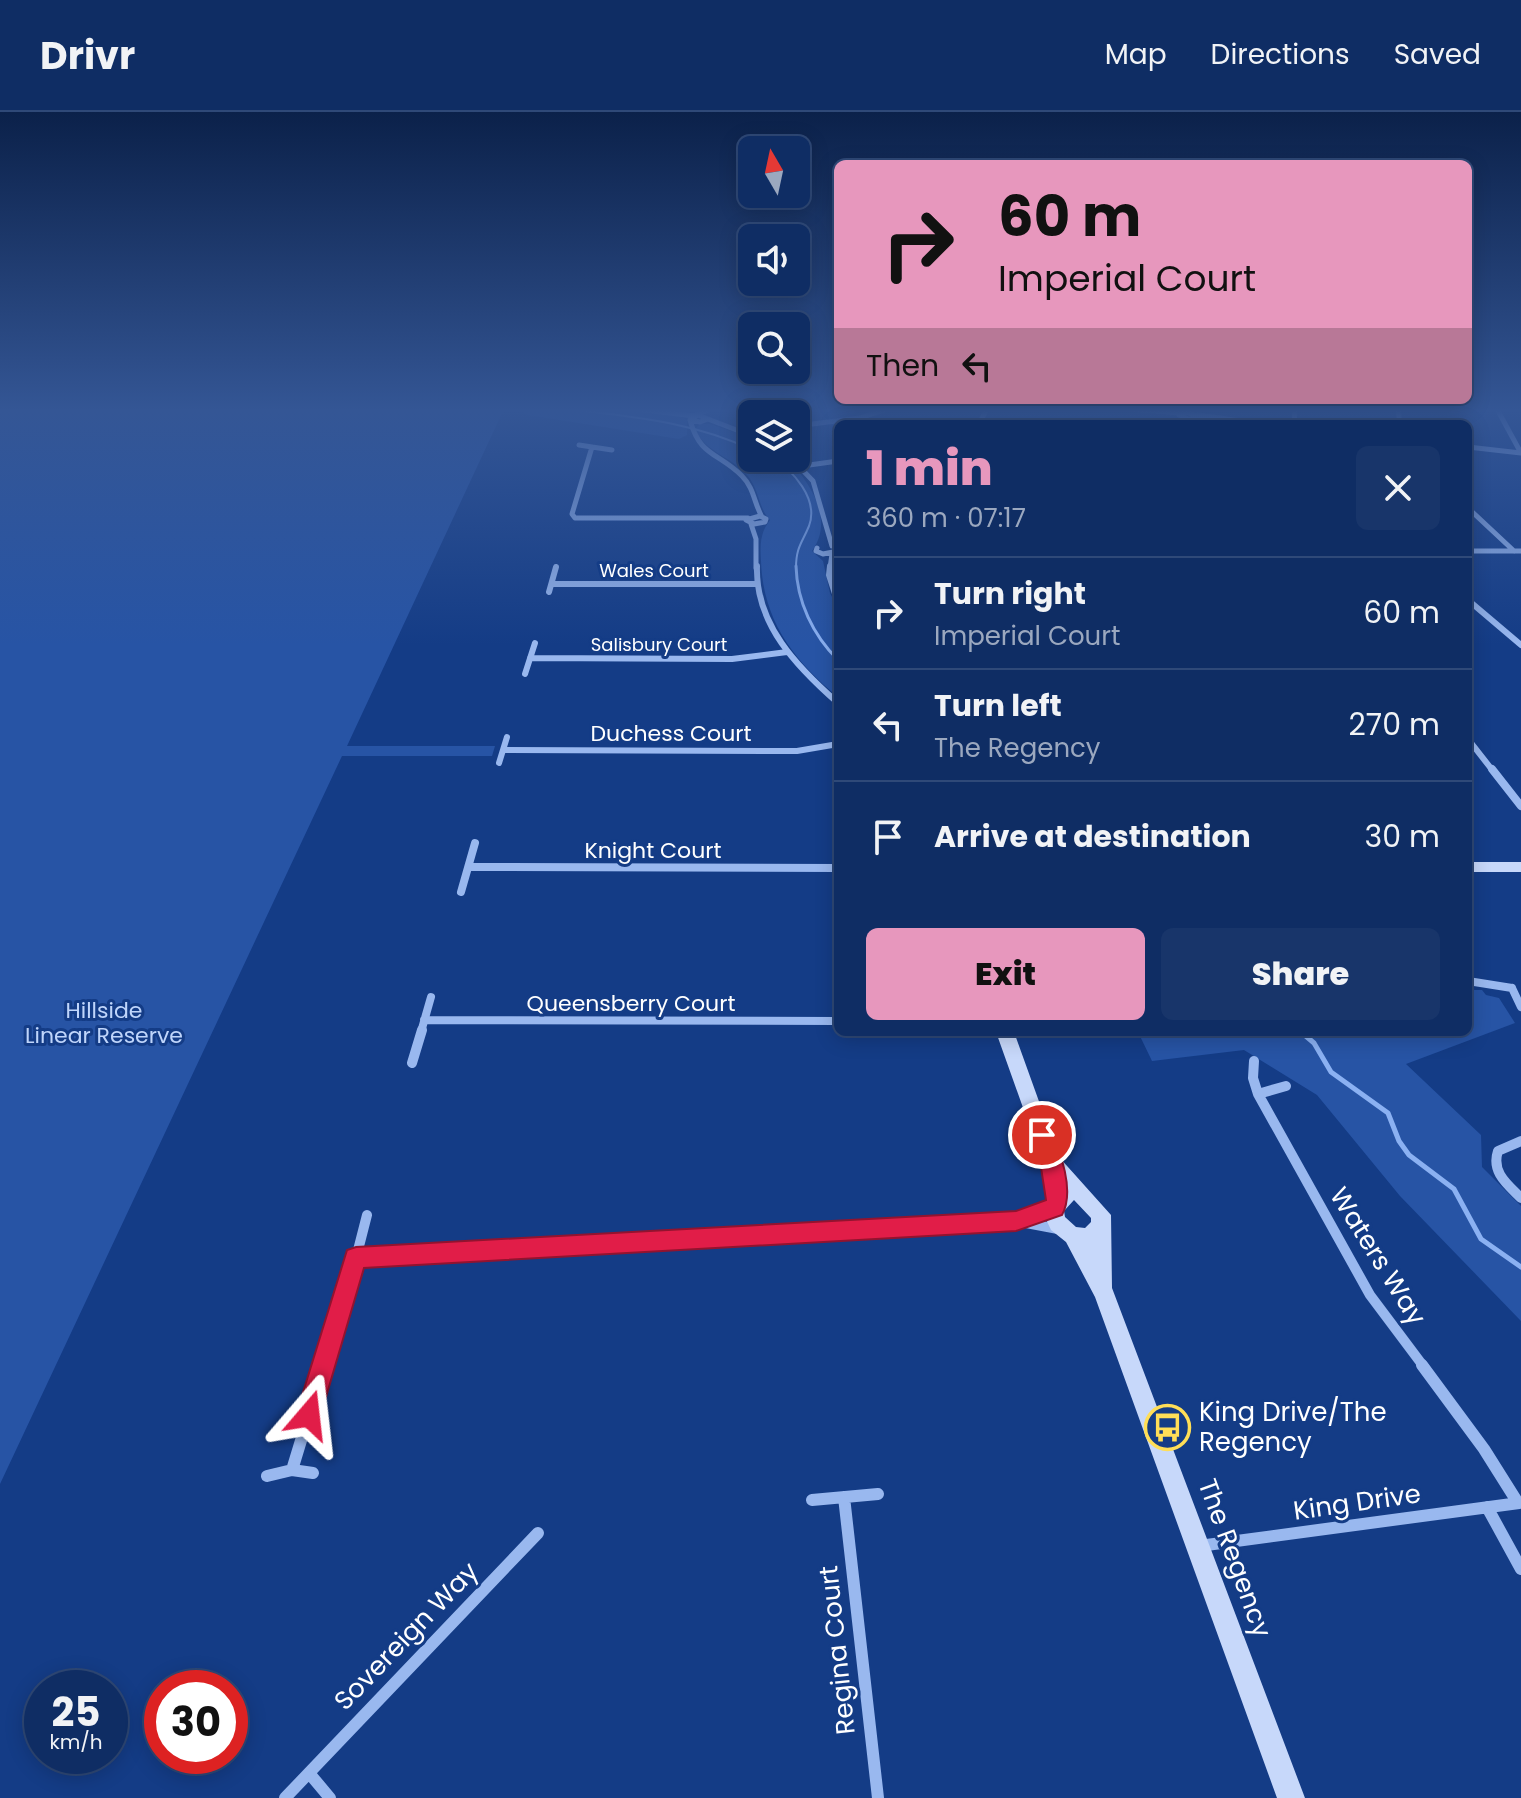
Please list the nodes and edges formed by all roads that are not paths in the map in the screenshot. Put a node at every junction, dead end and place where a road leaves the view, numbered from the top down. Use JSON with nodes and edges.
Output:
{"nodes":[{"id":1,"x":580,"y":488,"type":"edge"},
{"id":2,"x":751,"y":488,"type":"edge"},
{"id":3,"x":816,"y":488,"type":"edge"},
{"id":4,"x":757,"y":508,"type":"junction"},
{"id":5,"x":1472,"y":511,"type":"edge"},
{"id":6,"x":749,"y":520,"type":"junction"},
{"id":7,"x":763,"y":520,"type":"junction"},
{"id":8,"x":757,"y":534,"type":"junction"},
{"id":9,"x":826,"y":535,"type":"junction"},
{"id":10,"x":834,"y":547,"type":"edge"},
{"id":11,"x":819,"y":550,"type":"junction"},
{"id":12,"x":834,"y":550,"type":"edge"},
{"id":13,"x":1472,"y":551,"type":"edge"},
{"id":14,"x":1518,"y":551,"type":"edge"},
{"id":15,"x":834,"y":554,"type":"edge"},
{"id":16,"x":829,"y":563,"type":"junction"},
{"id":17,"x":556,"y":567,"type":"dead end"},
{"id":18,"x":552,"y":584,"type":"junction"},
{"id":19,"x":757,"y":584,"type":"junction"},
{"id":20,"x":834,"y":585,"type":"edge"},
{"id":21,"x":549,"y":592,"type":"dead end"},
{"id":22,"x":1472,"y":604,"type":"edge"},
{"id":23,"x":1472,"y":609,"type":"edge"},
{"id":24,"x":1477,"y":609,"type":"junction"},
{"id":25,"x":535,"y":643,"type":"dead end"},
{"id":26,"x":1521,"y":645,"type":"edge"},
{"id":27,"x":787,"y":652,"type":"junction"},
{"id":28,"x":530,"y":658,"type":"junction"},
{"id":29,"x":525,"y":674,"type":"dead end"},
{"id":30,"x":834,"y":699,"type":"edge"},
{"id":31,"x":507,"y":737,"type":"dead end"},
{"id":32,"x":1472,"y":744,"type":"edge"},
{"id":33,"x":834,"y":745,"type":"edge"},
{"id":34,"x":503,"y":750,"type":"junction"},
{"id":35,"x":499,"y":763,"type":"dead end"},
{"id":36,"x":1521,"y":806,"type":"edge"},
{"id":37,"x":475,"y":843,"type":"dead end"},
{"id":38,"x":469,"y":867,"type":"junction"},
{"id":39,"x":1472,"y":867,"type":"edge"},
{"id":40,"x":1521,"y":867,"type":"edge"},
{"id":41,"x":834,"y":868,"type":"edge"},
{"id":42,"x":461,"y":892,"type":"dead end"},
{"id":43,"x":1472,"y":981,"type":"edge"},
{"id":44,"x":1521,"y":983,"type":"edge"},
{"id":45,"x":1512,"y":988,"type":"junction"},
{"id":46,"x":431,"y":997,"type":"dead end"},
{"id":47,"x":1521,"y":1007,"type":"edge"},
{"id":48,"x":424,"y":1020,"type":"junction"},
{"id":49,"x":834,"y":1021,"type":"edge"},
{"id":50,"x":1006,"y":1036,"type":"edge"},
{"id":51,"x":1254,"y":1061,"type":"dead end"},
{"id":52,"x":412,"y":1063,"type":"dead end"},
{"id":53,"x":1286,"y":1086,"type":"dead end"},
{"id":54,"x":1258,"y":1094,"type":"junction"},
{"id":55,"x":1521,"y":1141,"type":"edge"},
{"id":56,"x":1051,"y":1161,"type":"junction"},
{"id":57,"x":1521,"y":1198,"type":"edge"},
{"id":58,"x":1087,"y":1200,"type":"junction"},
{"id":59,"x":1056,"y":1205,"type":"junction"},
{"id":60,"x":367,"y":1215,"type":"dead end"},
{"id":61,"x":1016,"y":1221,"type":"junction"},
{"id":62,"x":1100,"y":1227,"type":"junction"},
{"id":63,"x":1068,"y":1233,"type":"junction"},
{"id":64,"x":356,"y":1258,"type":"junction"},
{"id":65,"x":1104,"y":1294,"type":"junction"},
{"id":66,"x":292,"y":1470,"type":"junction"},
{"id":67,"x":313,"y":1473,"type":"dead end"},
{"id":68,"x":267,"y":1476,"type":"dead end"},
{"id":69,"x":878,"y":1494,"type":"dead end"},
{"id":70,"x":844,"y":1497,"type":"junction"},
{"id":71,"x":812,"y":1500,"type":"dead end"},
{"id":72,"x":1519,"y":1502,"type":"edge"},
{"id":73,"x":1487,"y":1507,"type":"junction"},
{"id":74,"x":538,"y":1533,"type":"dead end"},
{"id":75,"x":1199,"y":1546,"type":"junction"},
{"id":76,"x":1521,"y":1569,"type":"edge"},
{"id":77,"x":309,"y":1773,"type":"junction"},
{"id":78,"x":285,"y":1798,"type":"edge"},
{"id":79,"x":330,"y":1798,"type":"edge"},
{"id":80,"x":878,"y":1798,"type":"edge"},
{"id":81,"x":1291,"y":1798,"type":"edge"}],
"edges":[{"from":1,"to":6,"type":"street"},
{"from":2,"to":4,"type":"street"},
{"from":3,"to":9,"type":"street"},
{"from":4,"to":6,"type":"street"},
{"from":4,"to":7,"type":"street"},
{"from":5,"to":14,"type":"street"},
{"from":6,"to":7,"type":"street"},
{"from":6,"to":8,"type":"street"},
{"from":7,"to":8,"type":"street"},
{"from":8,"to":19,"type":"street"},
{"from":9,"to":10,"type":"street"},
{"from":9,"to":11,"type":"street"},
{"from":11,"to":12,"type":"street"},
{"from":11,"to":16,"type":"street"},
{"from":13,"to":14,"type":"street"},
{"from":15,"to":16,"type":"street"},
{"from":16,"to":20,"type":"street"},
{"from":17,"to":18,"type":"street"},
{"from":18,"to":19,"type":"street","name":"Wales Court"},
{"from":18,"to":21,"type":"street"},
{"from":19,"to":27,"type":"street"},
{"from":22,"to":24,"type":"street"},
{"from":23,"to":24,"type":"street"},
{"from":24,"to":26,"type":"street"},
{"from":25,"to":28,"type":"street"},
{"from":27,"to":28,"type":"street","name":"Salisbury Court"},
{"from":27,"to":30,"type":"street"},
{"from":28,"to":29,"type":"street"},
{"from":31,"to":34,"type":"street"},
{"from":32,"to":36,"type":"street"},
{"from":33,"to":34,"type":"street","name":"Duchess Court"},
{"from":34,"to":35,"type":"street"},
{"from":37,"to":38,"type":"street"},
{"from":38,"to":41,"type":"street","name":"Knight Court"},
{"from":38,"to":42,"type":"street"},
{"from":39,"to":40,"type":"street"},
{"from":43,"to":45,"type":"street"},
{"from":44,"to":45,"type":"street"},
{"from":45,"to":47,"type":"street"},
{"from":46,"to":48,"type":"street"},
{"from":48,"to":49,"type":"street","name":"Queensberry Court"},
{"from":48,"to":52,"type":"street"},
{"from":50,"to":56,"type":"street"},
{"from":51,"to":54,"type":"street","name":"Waters Way"},
{"from":53,"to":54,"type":"street"},
{"from":54,"to":72,"type":"street","name":"Waters Way"},
{"from":55,"to":57,"type":"street"},
{"from":56,"to":58,"type":"street"},
{"from":56,"to":59,"type":"street"},
{"from":58,"to":59,"type":"street"},
{"from":58,"to":62,"type":"street"},
{"from":59,"to":61,"type":"street"},
{"from":59,"to":63,"type":"street"},
{"from":60,"to":64,"type":"street"},
{"from":61,"to":63,"type":"street"},
{"from":61,"to":64,"type":"street"},
{"from":62,"to":63,"type":"street"},
{"from":62,"to":65,"type":"street","name":"The Regency"},
{"from":63,"to":65,"type":"street","name":"The Regency"},
{"from":64,"to":66,"type":"street"},
{"from":65,"to":75,"type":"street","name":"The Regency"},
{"from":66,"to":67,"type":"street"},
{"from":66,"to":68,"type":"street"},
{"from":69,"to":70,"type":"street"},
{"from":70,"to":71,"type":"street"},
{"from":70,"to":80,"type":"street","name":"Regina Court"},
{"from":72,"to":73,"type":"street","name":"King Drive"},
{"from":73,"to":75,"type":"street","name":"King Drive"},
{"from":73,"to":76,"type":"street"},
{"from":74,"to":77,"type":"street","name":"Sovereign Way"},
{"from":75,"to":81,"type":"street","name":"The Regency"},
{"from":77,"to":78,"type":"street","name":"Sovereign Way"},
{"from":77,"to":79,"type":"street"}]}
